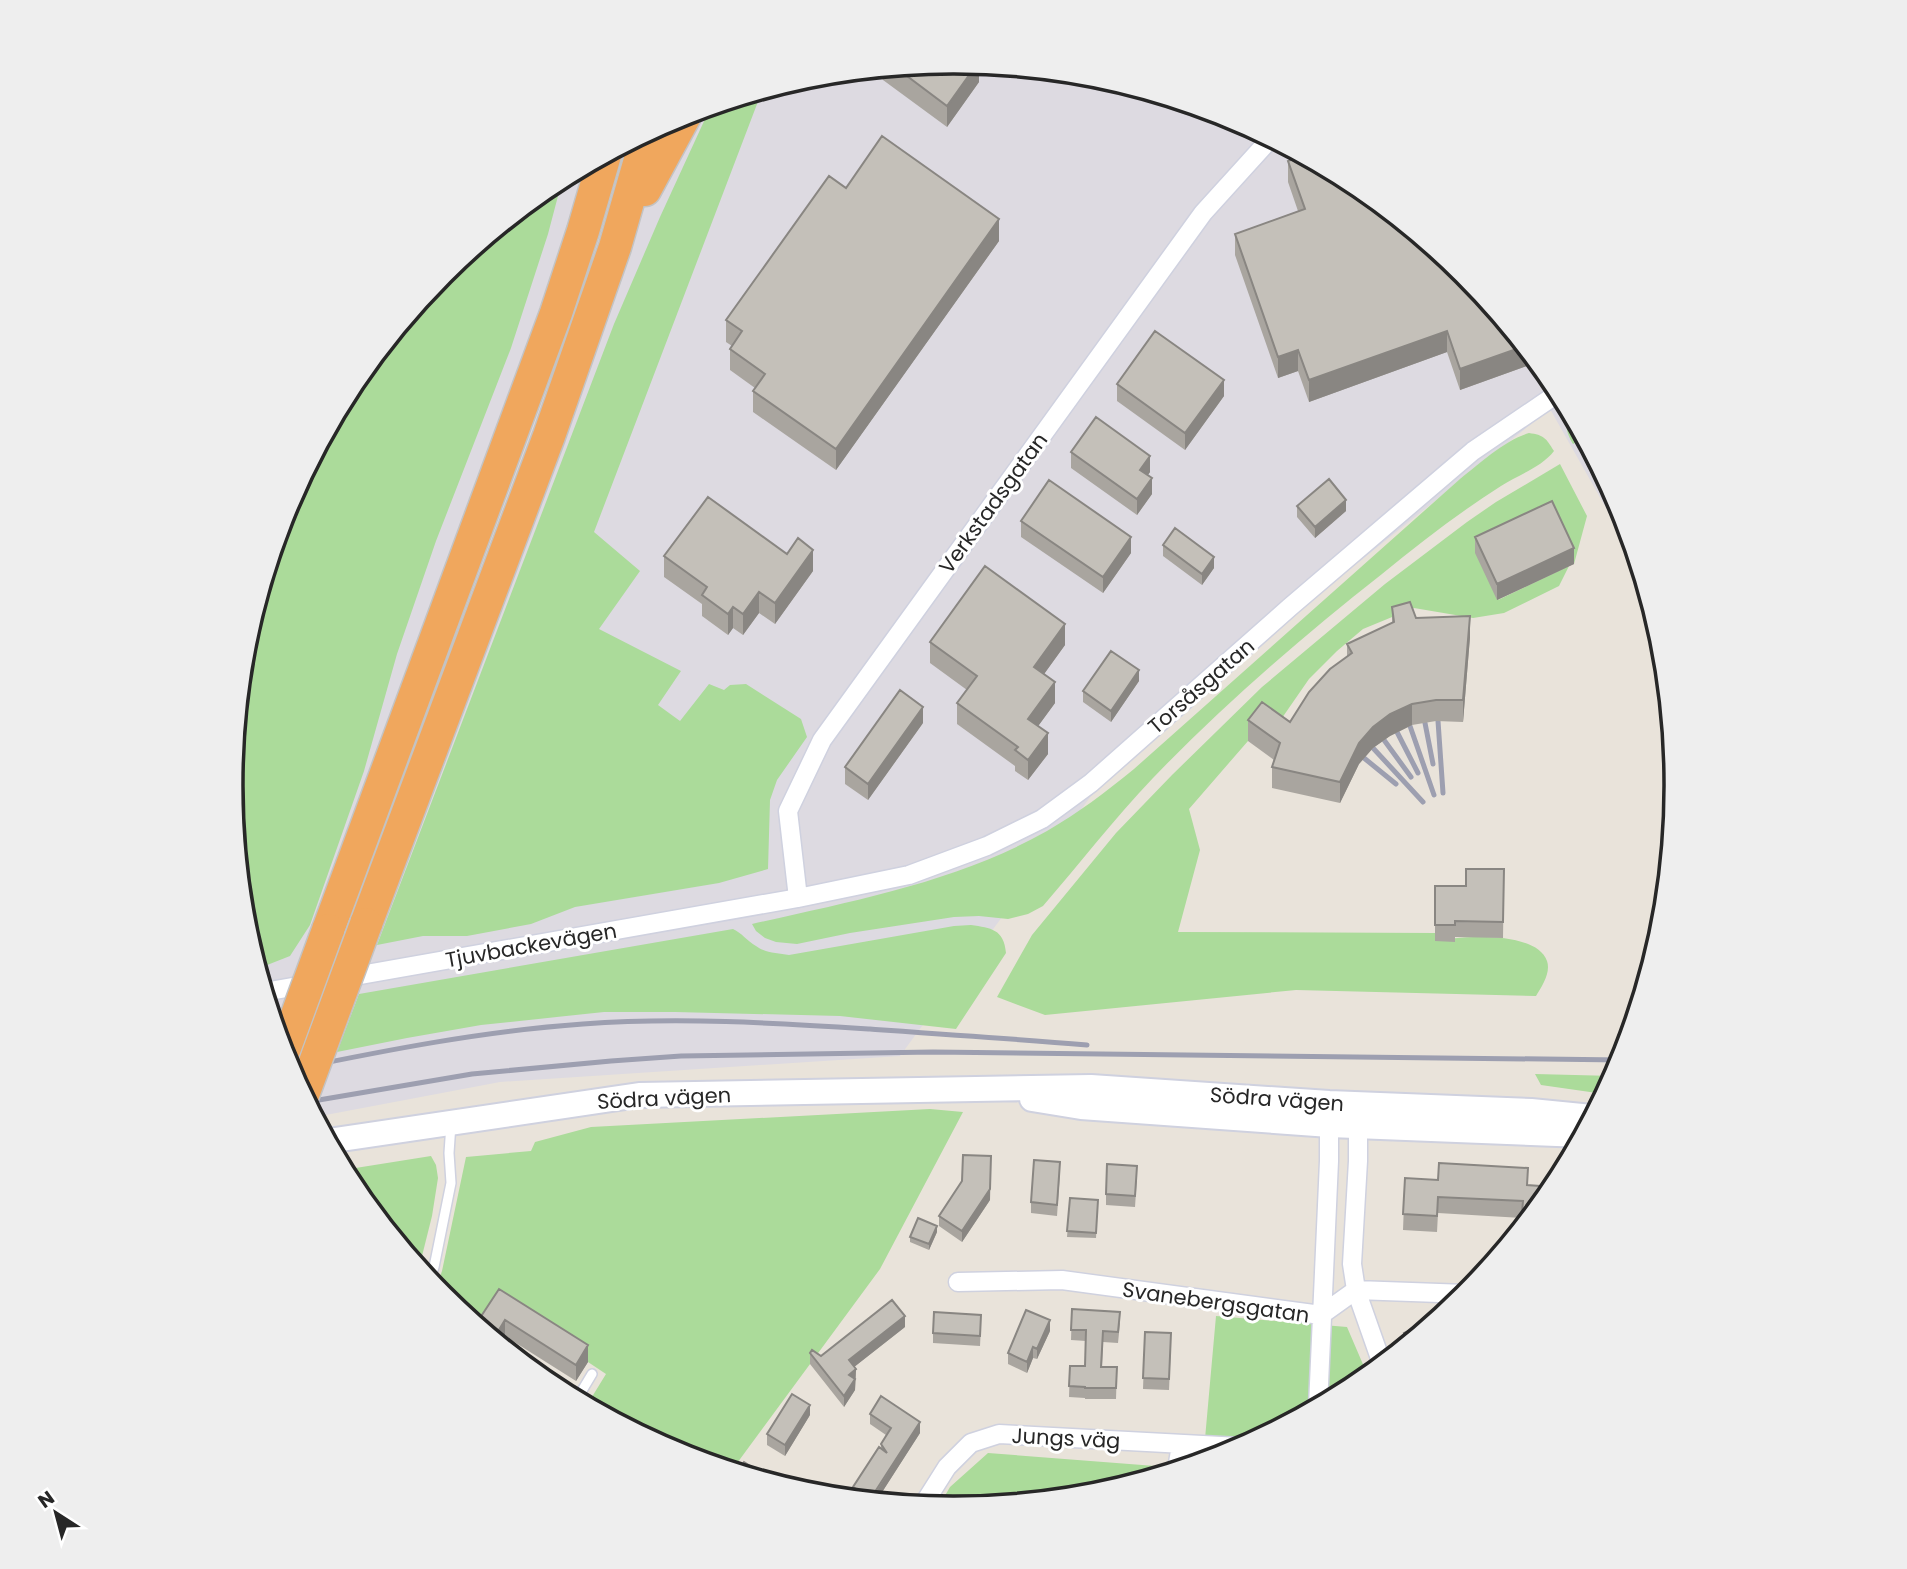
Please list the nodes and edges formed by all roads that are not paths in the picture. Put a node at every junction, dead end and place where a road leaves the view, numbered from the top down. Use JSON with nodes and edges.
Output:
{"nodes":[{"id":1,"x":678,"y":129,"type":"edge"},
{"id":2,"x":644,"y":145,"type":"edge"},
{"id":3,"x":1264,"y":145,"type":"edge"},
{"id":4,"x":601,"y":168,"type":"edge"},
{"id":5,"x":615,"y":247,"type":"junction"},
{"id":6,"x":1551,"y":399,"type":"edge"},
{"id":7,"x":798,"y":898,"type":"junction"},
{"id":8,"x":273,"y":990,"type":"edge"},
{"id":9,"x":289,"y":1036,"type":"edge"},
{"id":10,"x":308,"y":1081,"type":"edge"},
{"id":11,"x":1329,"y":1114,"type":"junction"},
{"id":12,"x":1358,"y":1115,"type":"junction"},
{"id":13,"x":1582,"y":1116,"type":"edge"},
{"id":14,"x":452,"y":1122,"type":"junction"},
{"id":15,"x":1572,"y":1134,"type":"edge"},
{"id":16,"x":338,"y":1140,"type":"edge"},
{"id":17,"x":433,"y":1268,"type":"edge"},
{"id":18,"x":958,"y":1282,"type":"dead end"},
{"id":19,"x":1356,"y":1290,"type":"junction"},
{"id":20,"x":1449,"y":1293,"type":"edge"},
{"id":21,"x":1321,"y":1315,"type":"junction"},
{"id":22,"x":1379,"y":1354,"type":"edge"},
{"id":23,"x":593,"y":1374,"type":"dead end"},
{"id":24,"x":582,"y":1391,"type":"edge"},
{"id":25,"x":1318,"y":1394,"type":"edge"},
{"id":26,"x":1181,"y":1445,"type":"junction"},
{"id":27,"x":1213,"y":1446,"type":"edge"},
{"id":28,"x":1179,"y":1459,"type":"edge"},
{"id":29,"x":929,"y":1495,"type":"edge"}],
"edges":[{"from":1,"to":5,"type":"highway"},
{"from":2,"to":5,"type":"highway"},
{"from":3,"to":7,"type":"street","name":"Verkstadsgatan"},
{"from":4,"to":9,"type":"highway","bridge":true},
{"from":5,"to":10,"type":"highway","bridge":true},
{"from":6,"to":7,"type":"street","name":"Torsåsgatan"},
{"from":7,"to":8,"type":"street","name":"Tjuvbackevägen"},
{"from":11,"to":12,"type":"main road","name":"Södra vägen"},
{"from":11,"to":14,"type":"main road","name":"Södra vägen"},
{"from":11,"to":21,"type":"street"},
{"from":12,"to":13,"type":"main road","name":"Södra vägen"},
{"from":12,"to":15,"type":"main road","name":"Södra vägen"},
{"from":12,"to":19,"type":"street"},
{"from":14,"to":16,"type":"main road","name":"Södra vägen"},
{"from":14,"to":17,"type":"lane"},
{"from":18,"to":21,"type":"street","name":"Svanebergsgatan"},
{"from":19,"to":20,"type":"street"},
{"from":19,"to":21,"type":"street","name":"Svanebergsgatan"},
{"from":19,"to":22,"type":"street"},
{"from":21,"to":25,"type":"street"},
{"from":23,"to":24,"type":"lane"},
{"from":26,"to":27,"type":"street","name":"Jungs väg"},
{"from":26,"to":28,"type":"street"},
{"from":26,"to":29,"type":"street","name":"Jungs väg"}]}
